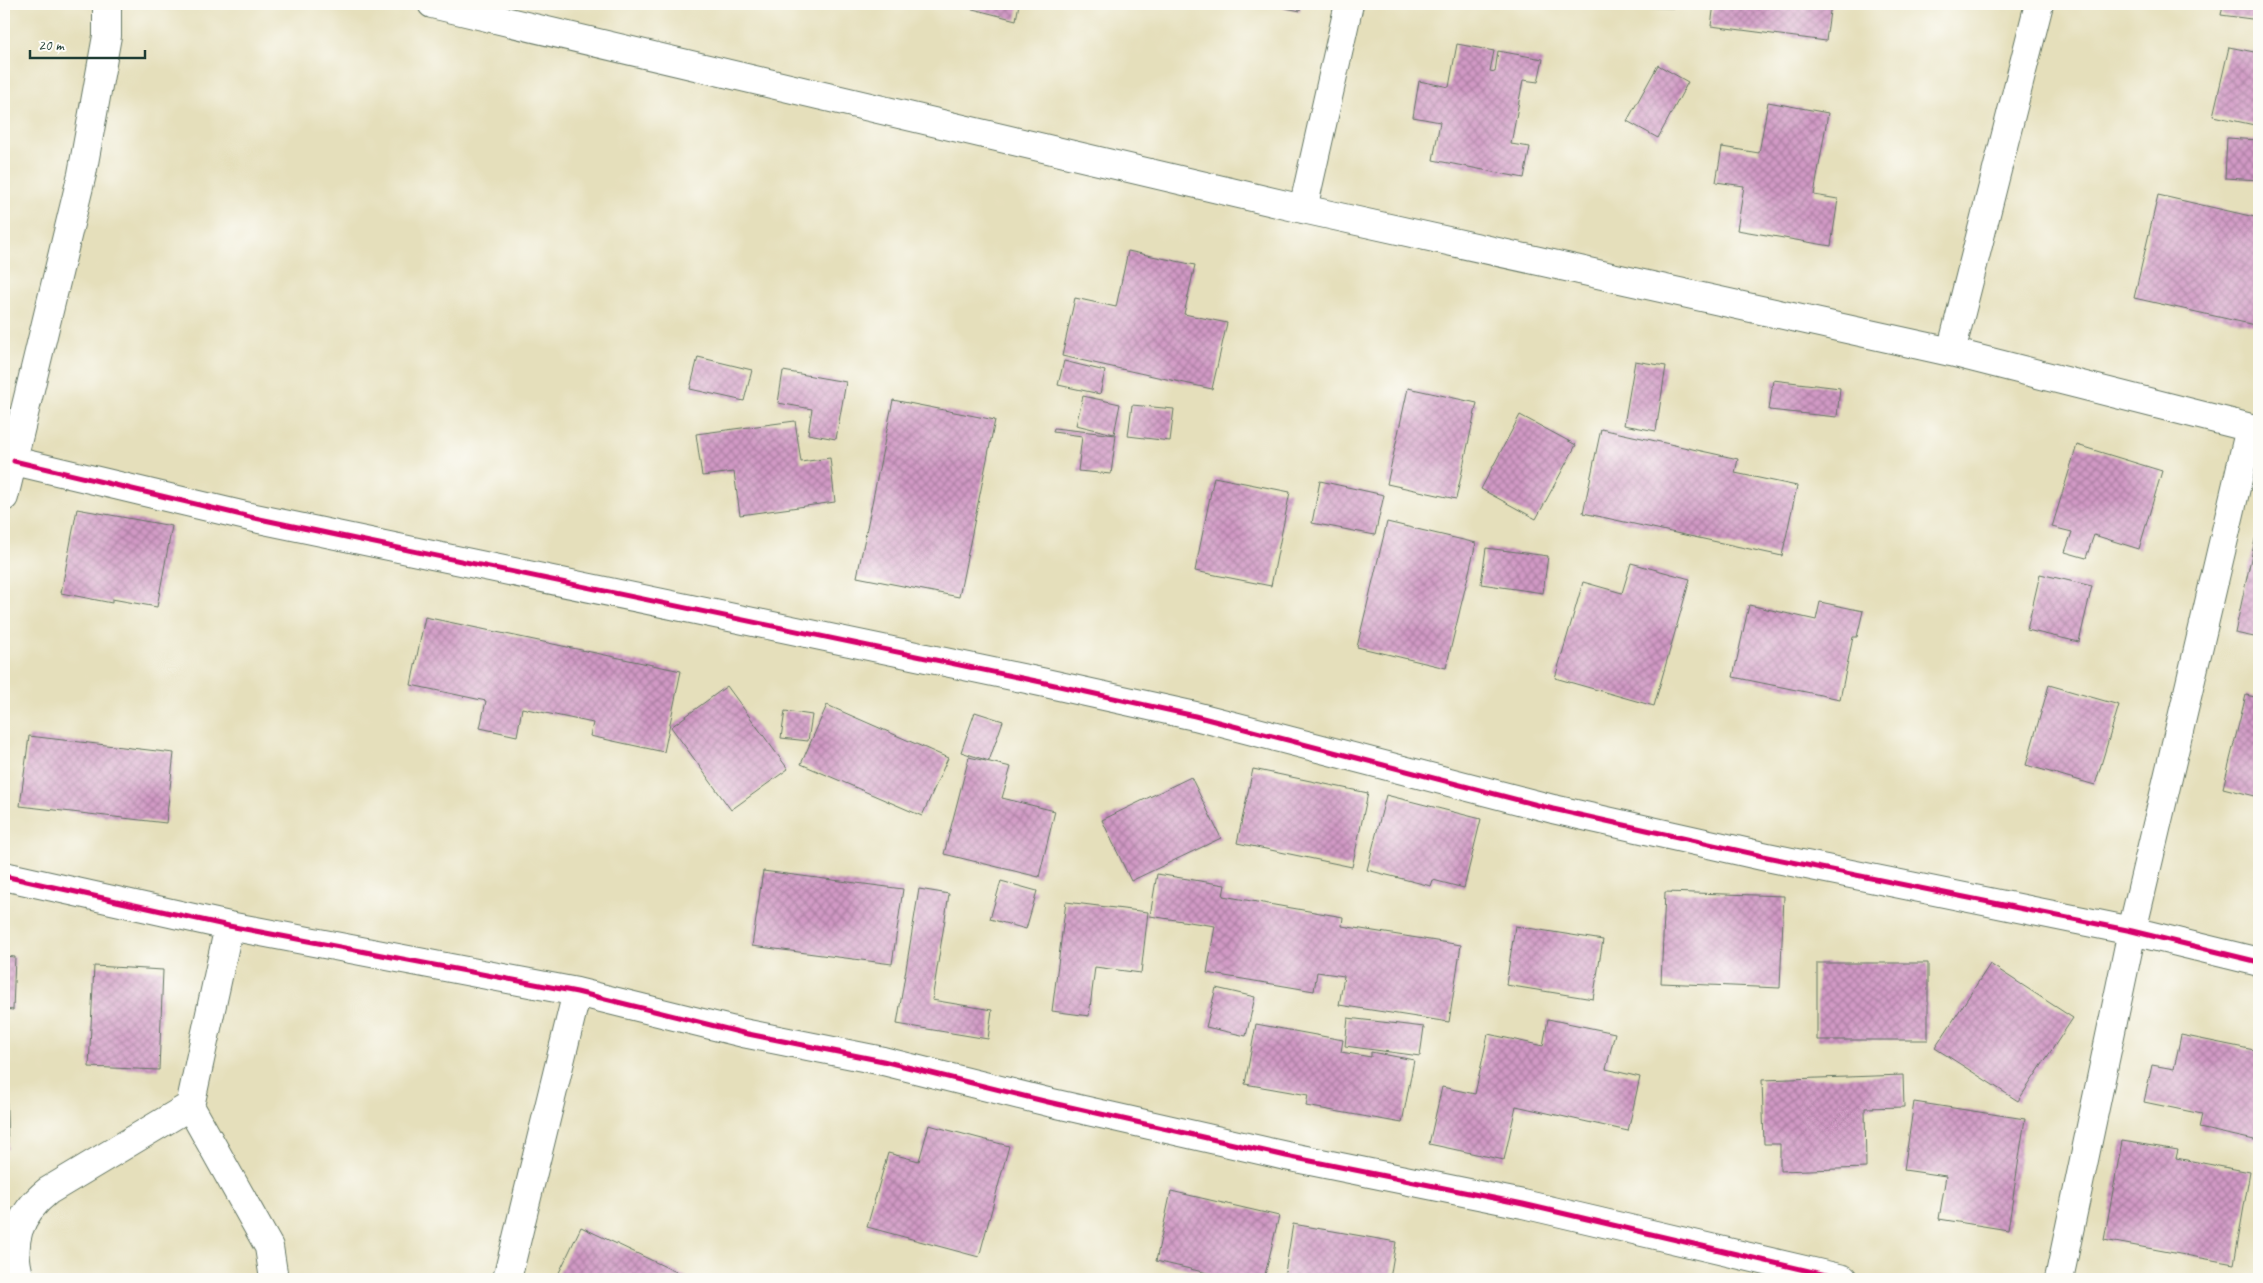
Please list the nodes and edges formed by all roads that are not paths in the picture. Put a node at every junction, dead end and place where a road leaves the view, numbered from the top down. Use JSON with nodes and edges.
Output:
{"nodes":[{"id":1,"x":108,"y":4,"type":"edge"},
{"id":2,"x":432,"y":4,"type":"edge"},
{"id":3,"x":1349,"y":4,"type":"edge"},
{"id":4,"x":2038,"y":4,"type":"edge"},
{"id":5,"x":1303,"y":209,"type":"junction"},
{"id":6,"x":1952,"y":352,"type":"junction"},
{"id":7,"x":2254,"y":429,"type":"edge"},
{"id":8,"x":14,"y":461,"type":"junction"},
{"id":9,"x":4,"y":497,"type":"edge"},
{"id":10,"x":4,"y":876,"type":"edge"},
{"id":11,"x":229,"y":926,"type":"junction"},
{"id":12,"x":2132,"y":932,"type":"junction"},
{"id":13,"x":2259,"y":962,"type":"edge"},
{"id":14,"x":577,"y":992,"type":"junction"},
{"id":15,"x":190,"y":1106,"type":"junction"},
{"id":16,"x":20,"y":1279,"type":"edge"},
{"id":17,"x":274,"y":1279,"type":"edge"},
{"id":18,"x":507,"y":1279,"type":"edge"},
{"id":19,"x":1843,"y":1279,"type":"edge"},
{"id":20,"x":2059,"y":1279,"type":"edge"}],
"edges":[{"from":1,"to":8,"type":"street"},
{"from":2,"to":5,"type":"street"},
{"from":3,"to":5,"type":"street"},
{"from":4,"to":6,"type":"street"},
{"from":5,"to":6,"type":"street"},
{"from":6,"to":7,"type":"street"},
{"from":7,"to":12,"type":"street"},
{"from":8,"to":9,"type":"street"},
{"from":8,"to":12,"type":"street"},
{"from":10,"to":11,"type":"street"},
{"from":11,"to":14,"type":"street"},
{"from":11,"to":15,"type":"street"},
{"from":12,"to":13,"type":"street"},
{"from":12,"to":20,"type":"street"},
{"from":14,"to":18,"type":"street"},
{"from":14,"to":19,"type":"street"},
{"from":15,"to":16,"type":"street"},
{"from":15,"to":17,"type":"street"}]}
